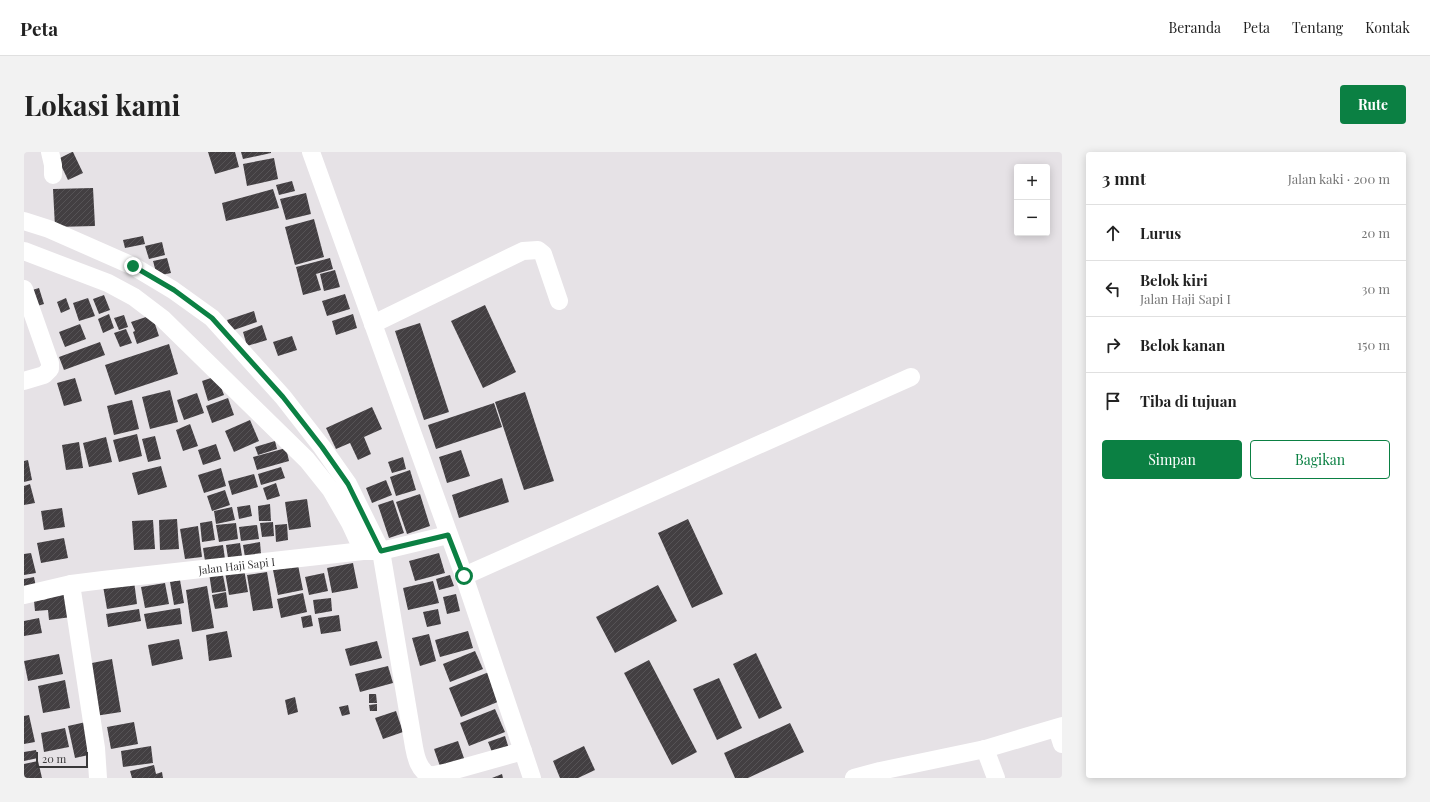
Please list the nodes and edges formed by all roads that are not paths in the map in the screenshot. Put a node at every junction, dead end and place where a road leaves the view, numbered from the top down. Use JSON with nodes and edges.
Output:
{"nodes":[{"id":1,"x":50,"y":152,"type":"edge"},
{"id":2,"x":312,"y":152,"type":"edge"},
{"id":3,"x":53,"y":175,"type":"dead end"},
{"id":4,"x":27,"y":226,"type":"edge"},
{"id":5,"x":24,"y":251,"type":"edge"},
{"id":6,"x":24,"y":289,"type":"edge"},
{"id":7,"x":559,"y":301,"type":"dead end"},
{"id":8,"x":373,"y":324,"type":"junction"},
{"id":9,"x":911,"y":377,"type":"dead end"},
{"id":10,"x":24,"y":381,"type":"edge"},
{"id":11,"x":448,"y":535,"type":"junction"},
{"id":12,"x":363,"y":551,"type":"junction"},
{"id":13,"x":381,"y":551,"type":"junction"},
{"id":14,"x":464,"y":576,"type":"junction"},
{"id":15,"x":71,"y":584,"type":"junction"},
{"id":16,"x":24,"y":595,"type":"edge"},
{"id":17,"x":1060,"y":733,"type":"edge"},
{"id":18,"x":985,"y":749,"type":"junction"},
{"id":19,"x":522,"y":751,"type":"junction"},
{"id":20,"x":98,"y":778,"type":"edge"},
{"id":21,"x":532,"y":778,"type":"edge"},
{"id":22,"x":854,"y":778,"type":"edge"},
{"id":23,"x":996,"y":778,"type":"edge"}],
"edges":[{"from":1,"to":3,"type":"street"},
{"from":2,"to":8,"type":"street"},
{"from":4,"to":13,"type":"street"},
{"from":5,"to":12,"type":"street"},
{"from":6,"to":10,"type":"street"},
{"from":7,"to":8,"type":"street"},
{"from":8,"to":11,"type":"street"},
{"from":9,"to":14,"type":"street"},
{"from":11,"to":13,"type":"street","name":"Jalan Haji Sapi I"},
{"from":11,"to":14,"type":"street"},
{"from":12,"to":13,"type":"street","name":"Jalan Haji Sapi I"},
{"from":12,"to":15,"type":"street","name":"Jalan Haji Sapi I"},
{"from":13,"to":19,"type":"street"},
{"from":14,"to":19,"type":"street"},
{"from":15,"to":16,"type":"street","name":"Jalan Haji Sapi I"},
{"from":15,"to":20,"type":"street"},
{"from":17,"to":18,"type":"street"},
{"from":18,"to":22,"type":"street"},
{"from":18,"to":23,"type":"street"},
{"from":19,"to":21,"type":"street"}]}
